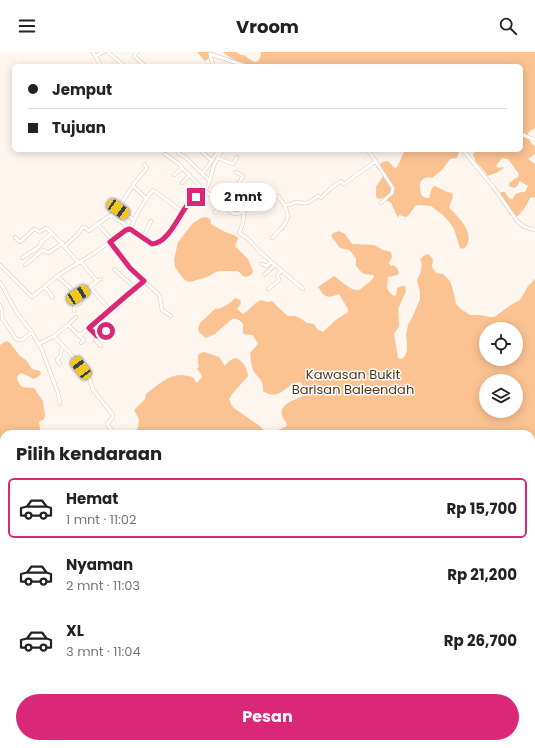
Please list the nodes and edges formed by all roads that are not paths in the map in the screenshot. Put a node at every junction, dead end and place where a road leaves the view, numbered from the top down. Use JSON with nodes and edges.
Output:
{"nodes":[{"id":1,"x":94,"y":52,"type":"edge"},
{"id":2,"x":103,"y":52,"type":"edge"},
{"id":3,"x":108,"y":52,"type":"edge"},
{"id":4,"x":130,"y":52,"type":"edge"},
{"id":5,"x":137,"y":52,"type":"edge"},
{"id":6,"x":210,"y":53,"type":"edge"},
{"id":7,"x":96,"y":56,"type":"junction"},
{"id":8,"x":134,"y":56,"type":"junction"},
{"id":9,"x":99,"y":61,"type":"junction"},
{"id":10,"x":100,"y":64,"type":"edge"},
{"id":11,"x":102,"y":64,"type":"edge"},
{"id":12,"x":122,"y":64,"type":"edge"},
{"id":13,"x":143,"y":64,"type":"edge"},
{"id":14,"x":213,"y":64,"type":"edge"},
{"id":15,"x":235,"y":64,"type":"edge"},
{"id":16,"x":523,"y":135,"type":"edge"},
{"id":17,"x":535,"y":140,"type":"edge"},
{"id":18,"x":202,"y":152,"type":"edge"},
{"id":19,"x":218,"y":152,"type":"edge"},
{"id":20,"x":221,"y":152,"type":"edge"},
{"id":21,"x":369,"y":152,"type":"edge"},
{"id":22,"x":465,"y":152,"type":"edge"},
{"id":23,"x":178,"y":153,"type":"dead end"},
{"id":24,"x":165,"y":154,"type":"dead end"},
{"id":25,"x":237,"y":157,"type":"dead end"},
{"id":26,"x":218,"y":158,"type":"junction"},
{"id":27,"x":212,"y":161,"type":"junction"},
{"id":28,"x":376,"y":161,"type":"junction"},
{"id":29,"x":144,"y":164,"type":"dead end"},
{"id":30,"x":182,"y":168,"type":"junction"},
{"id":31,"x":236,"y":172,"type":"dead end"},
{"id":32,"x":202,"y":174,"type":"junction"},
{"id":33,"x":174,"y":175,"type":"dead end"},
{"id":34,"x":190,"y":175,"type":"junction"},
{"id":35,"x":210,"y":181,"type":"junction"},
{"id":36,"x":182,"y":183,"type":"dead end"},
{"id":37,"x":133,"y":186,"type":"junction"},
{"id":38,"x":205,"y":191,"type":"junction"},
{"id":39,"x":146,"y":198,"type":"junction"},
{"id":40,"x":241,"y":200,"type":"dead end"},
{"id":41,"x":381,"y":203,"type":"dead end"},
{"id":42,"x":222,"y":204,"type":"junction"},
{"id":43,"x":285,"y":205,"type":"junction"},
{"id":44,"x":225,"y":207,"type":"junction"},
{"id":45,"x":118,"y":209,"type":"junction"},
{"id":46,"x":248,"y":210,"type":"junction"},
{"id":47,"x":183,"y":212,"type":"junction"},
{"id":48,"x":243,"y":212,"type":"junction"},
{"id":49,"x":215,"y":213,"type":"dead end"},
{"id":50,"x":112,"y":214,"type":"junction"},
{"id":51,"x":134,"y":220,"type":"junction"},
{"id":52,"x":151,"y":221,"type":"dead end"},
{"id":53,"x":98,"y":224,"type":"junction"},
{"id":54,"x":128,"y":230,"type":"junction"},
{"id":55,"x":535,"y":230,"type":"edge"},
{"id":56,"x":52,"y":233,"type":"junction"},
{"id":57,"x":15,"y":237,"type":"dead end"},
{"id":58,"x":143,"y":238,"type":"junction"},
{"id":59,"x":272,"y":238,"type":"dead end"},
{"id":60,"x":111,"y":241,"type":"junction"},
{"id":61,"x":64,"y":245,"type":"junction"},
{"id":62,"x":22,"y":258,"type":"dead end"},
{"id":63,"x":271,"y":262,"type":"junction"},
{"id":64,"x":80,"y":263,"type":"junction"},
{"id":65,"x":262,"y":264,"type":"dead end"},
{"id":66,"x":0,"y":265,"type":"edge"},
{"id":67,"x":25,"y":265,"type":"dead end"},
{"id":68,"x":275,"y":265,"type":"junction"},
{"id":69,"x":114,"y":269,"type":"dead end"},
{"id":70,"x":282,"y":271,"type":"junction"},
{"id":71,"x":264,"y":275,"type":"dead end"},
{"id":72,"x":57,"y":276,"type":"junction"},
{"id":73,"x":101,"y":278,"type":"dead end"},
{"id":74,"x":97,"y":281,"type":"junction"},
{"id":75,"x":144,"y":281,"type":"junction"},
{"id":76,"x":0,"y":282,"type":"edge"},
{"id":77,"x":45,"y":287,"type":"junction"},
{"id":78,"x":90,"y":287,"type":"junction"},
{"id":79,"x":135,"y":288,"type":"junction"},
{"id":80,"x":268,"y":289,"type":"dead end"},
{"id":81,"x":303,"y":289,"type":"dead end"},
{"id":82,"x":78,"y":295,"type":"junction"},
{"id":83,"x":53,"y":298,"type":"dead end"},
{"id":84,"x":0,"y":305,"type":"edge"},
{"id":85,"x":110,"y":310,"type":"junction"},
{"id":86,"x":74,"y":311,"type":"dead end"},
{"id":87,"x":103,"y":316,"type":"junction"},
{"id":88,"x":171,"y":316,"type":"dead end"},
{"id":89,"x":76,"y":317,"type":"dead end"},
{"id":90,"x":108,"y":320,"type":"dead end"},
{"id":91,"x":68,"y":325,"type":"junction"},
{"id":92,"x":89,"y":328,"type":"junction"},
{"id":93,"x":32,"y":332,"type":"junction"},
{"id":94,"x":110,"y":334,"type":"dead end"},
{"id":95,"x":54,"y":336,"type":"junction"},
{"id":96,"x":79,"y":336,"type":"junction"},
{"id":97,"x":97,"y":336,"type":"junction"},
{"id":98,"x":81,"y":343,"type":"dead end"},
{"id":99,"x":39,"y":344,"type":"junction"},
{"id":100,"x":63,"y":346,"type":"junction"},
{"id":101,"x":101,"y":346,"type":"dead end"},
{"id":102,"x":60,"y":364,"type":"dead end"},
{"id":103,"x":60,"y":404,"type":"dead end"},
{"id":104,"x":112,"y":430,"type":"edge"}],
"edges":[{"from":1,"to":7,"type":"street"},
{"from":2,"to":7,"type":"street"},
{"from":3,"to":12,"type":"street"},
{"from":4,"to":8,"type":"street"},
{"from":5,"to":8,"type":"street"},
{"from":6,"to":14,"type":"street"},
{"from":6,"to":15,"type":"street"},
{"from":7,"to":9,"type":"street"},
{"from":8,"to":13,"type":"street"},
{"from":9,"to":10,"type":"street"},
{"from":9,"to":11,"type":"street"},
{"from":16,"to":17,"type":"street"},
{"from":18,"to":27,"type":"street"},
{"from":19,"to":27,"type":"street"},
{"from":20,"to":26,"type":"street"},
{"from":21,"to":28,"type":"street"},
{"from":22,"to":55,"type":"street"},
{"from":23,"to":32,"type":"street"},
{"from":24,"to":30,"type":"street"},
{"from":25,"to":26,"type":"street"},
{"from":26,"to":35,"type":"street"},
{"from":27,"to":32,"type":"street"},
{"from":28,"to":41,"type":"street"},
{"from":28,"to":43,"type":"street"},
{"from":29,"to":37,"type":"street"},
{"from":30,"to":33,"type":"street"},
{"from":30,"to":34,"type":"street"},
{"from":31,"to":44,"type":"street"},
{"from":32,"to":35,"type":"street"},
{"from":34,"to":36,"type":"street"},
{"from":34,"to":38,"type":"street"},
{"from":35,"to":38,"type":"street"},
{"from":37,"to":39,"type":"street"},
{"from":37,"to":45,"type":"street"},
{"from":38,"to":42,"type":"street"},
{"from":38,"to":47,"type":"street"},
{"from":39,"to":47,"type":"street"},
{"from":39,"to":51,"type":"street"},
{"from":40,"to":46,"type":"street"},
{"from":42,"to":44,"type":"street"},
{"from":42,"to":49,"type":"street"},
{"from":43,"to":46,"type":"street"},
{"from":43,"to":59,"type":"street"},
{"from":44,"to":48,"type":"street"},
{"from":45,"to":50,"type":"street"},
{"from":45,"to":51,"type":"street"},
{"from":46,"to":48,"type":"street"},
{"from":47,"to":58,"type":"street"},
{"from":48,"to":63,"type":"street"},
{"from":50,"to":53,"type":"street"},
{"from":50,"to":54,"type":"street"},
{"from":51,"to":54,"type":"street"},
{"from":52,"to":58,"type":"street"},
{"from":53,"to":60,"type":"street"},
{"from":53,"to":61,"type":"street"},
{"from":54,"to":58,"type":"street"},
{"from":54,"to":60,"type":"street"},
{"from":56,"to":57,"type":"street"},
{"from":56,"to":61,"type":"street"},
{"from":56,"to":62,"type":"street"},
{"from":60,"to":64,"type":"street"},
{"from":60,"to":75,"type":"street"},
{"from":61,"to":64,"type":"street"},
{"from":61,"to":67,"type":"street"},
{"from":63,"to":65,"type":"street"},
{"from":63,"to":68,"type":"street"},
{"from":64,"to":72,"type":"street"},
{"from":64,"to":74,"type":"street"},
{"from":66,"to":77,"type":"street"},
{"from":68,"to":70,"type":"street"},
{"from":68,"to":71,"type":"street"},
{"from":69,"to":79,"type":"street"},
{"from":70,"to":80,"type":"street"},
{"from":70,"to":81,"type":"street"},
{"from":72,"to":77,"type":"street"},
{"from":72,"to":82,"type":"street"},
{"from":73,"to":74,"type":"street"},
{"from":74,"to":78,"type":"street"},
{"from":75,"to":79,"type":"street"},
{"from":75,"to":88,"type":"street"},
{"from":76,"to":93,"type":"street"},
{"from":77,"to":83,"type":"street"},
{"from":78,"to":82,"type":"street"},
{"from":78,"to":85,"type":"street"},
{"from":79,"to":85,"type":"street"},
{"from":82,"to":86,"type":"street"},
{"from":84,"to":93,"type":"street"},
{"from":85,"to":87,"type":"street"},
{"from":87,"to":90,"type":"street"},
{"from":87,"to":92,"type":"street"},
{"from":89,"to":91,"type":"street"},
{"from":91,"to":95,"type":"street"},
{"from":91,"to":96,"type":"street"},
{"from":92,"to":96,"type":"street"},
{"from":92,"to":97,"type":"street"},
{"from":93,"to":99,"type":"street"},
{"from":94,"to":97,"type":"street"},
{"from":95,"to":99,"type":"street"},
{"from":95,"to":100,"type":"street"},
{"from":96,"to":98,"type":"street"},
{"from":97,"to":101,"type":"street"},
{"from":99,"to":103,"type":"street"},
{"from":100,"to":102,"type":"street"},
{"from":100,"to":104,"type":"street"}]}
